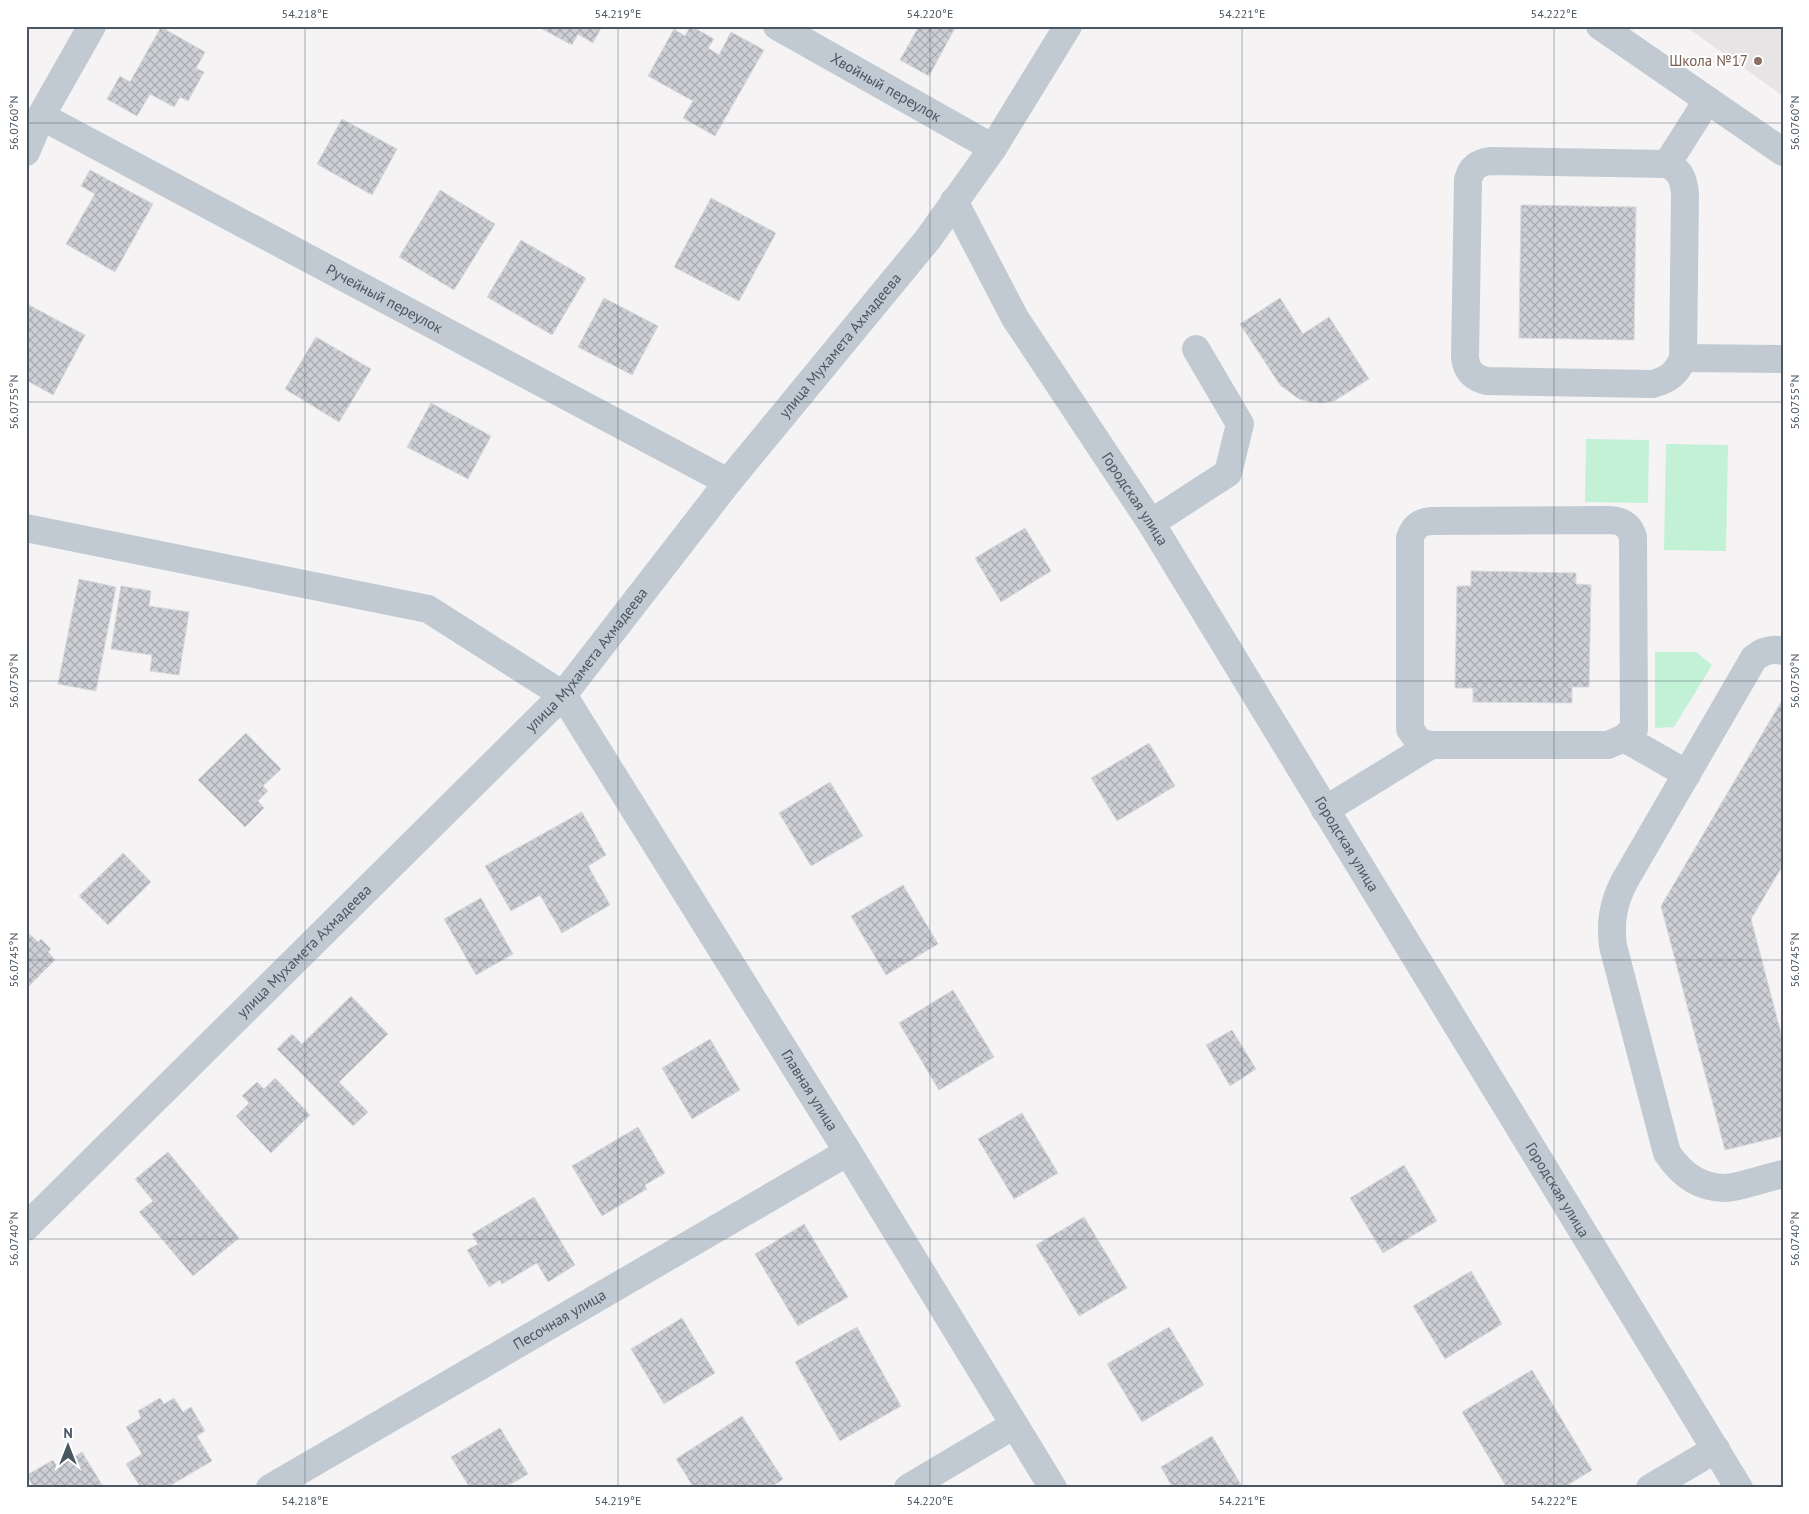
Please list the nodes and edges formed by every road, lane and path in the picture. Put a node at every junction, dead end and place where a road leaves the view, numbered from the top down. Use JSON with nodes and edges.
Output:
{"nodes":[{"id":1,"x":92,"y":26,"type":"edge"},
{"id":2,"x":778,"y":26,"type":"edge"},
{"id":3,"x":1068,"y":26,"type":"edge"},
{"id":4,"x":1600,"y":26,"type":"edge"},
{"id":5,"x":1707,"y":101,"type":"junction"},
{"id":6,"x":41,"y":116,"type":"junction"},
{"id":7,"x":993,"y":148,"type":"junction"},
{"id":8,"x":26,"y":152,"type":"edge"},
{"id":9,"x":1783,"y":152,"type":"edge"},
{"id":10,"x":1667,"y":164,"type":"junction"},
{"id":11,"x":954,"y":201,"type":"junction"},
{"id":12,"x":1196,"y":349,"type":"dead end"},
{"id":13,"x":1683,"y":358,"type":"junction"},
{"id":14,"x":1783,"y":359,"type":"edge"},
{"id":15,"x":728,"y":482,"type":"junction"},
{"id":16,"x":1151,"y":524,"type":"junction"},
{"id":17,"x":26,"y":528,"type":"edge"},
{"id":18,"x":1783,"y":651,"type":"edge"},
{"id":19,"x":563,"y":695,"type":"junction"},
{"id":20,"x":1624,"y":738,"type":"junction"},
{"id":21,"x":1431,"y":745,"type":"junction"},
{"id":22,"x":1687,"y":774,"type":"junction"},
{"id":23,"x":1325,"y":810,"type":"junction"},
{"id":24,"x":848,"y":1152,"type":"junction"},
{"id":25,"x":1783,"y":1174,"type":"edge"},
{"id":26,"x":26,"y":1227,"type":"edge"},
{"id":27,"x":1014,"y":1424,"type":"junction"},
{"id":28,"x":1716,"y":1449,"type":"junction"},
{"id":29,"x":270,"y":1488,"type":"edge"},
{"id":30,"x":908,"y":1488,"type":"edge"},
{"id":31,"x":1053,"y":1488,"type":"edge"},
{"id":32,"x":1650,"y":1488,"type":"edge"},
{"id":33,"x":1739,"y":1488,"type":"edge"}],
"edges":[{"from":1,"to":6,"type":"street"},
{"from":2,"to":7,"type":"street","name":"Хвойный переулок"},
{"from":3,"to":7,"type":"street","name":"улица Мухамета Ахмадеева"},
{"from":4,"to":5,"type":"street"},
{"from":5,"to":9,"type":"street"},
{"from":5,"to":10,"type":"street"},
{"from":6,"to":8,"type":"street"},
{"from":6,"to":15,"type":"street","name":"Ручейный переулок"},
{"from":7,"to":11,"type":"street","name":"улица Мухамета Ахмадеева"},
{"from":10,"to":13,"type":"street"},
{"from":10,"to":13,"type":"street"},
{"from":11,"to":15,"type":"street","name":"улица Мухамета Ахмадеева"},
{"from":11,"to":16,"type":"street","name":"Городская улица"},
{"from":12,"to":16,"type":"street"},
{"from":13,"to":14,"type":"street"},
{"from":15,"to":19,"type":"street","name":"улица Мухамета Ахмадеева"},
{"from":16,"to":23,"type":"street","name":"Городская улица"},
{"from":17,"to":19,"type":"street"},
{"from":18,"to":22,"type":"street"},
{"from":19,"to":24,"type":"street","name":"Главная улица"},
{"from":19,"to":26,"type":"street","name":"улица Мухамета Ахмадеева"},
{"from":20,"to":21,"type":"street"},
{"from":20,"to":21,"type":"street"},
{"from":20,"to":22,"type":"street"},
{"from":21,"to":23,"type":"street"},
{"from":22,"to":25,"type":"street"},
{"from":23,"to":28,"type":"street","name":"Городская улица"},
{"from":24,"to":27,"type":"street","name":"Главная улица"},
{"from":24,"to":29,"type":"street","name":"Песочная улица"},
{"from":27,"to":30,"type":"street"},
{"from":27,"to":31,"type":"street","name":"Главная улица"},
{"from":28,"to":32,"type":"street"},
{"from":28,"to":33,"type":"street","name":"Городская улица"}]}
